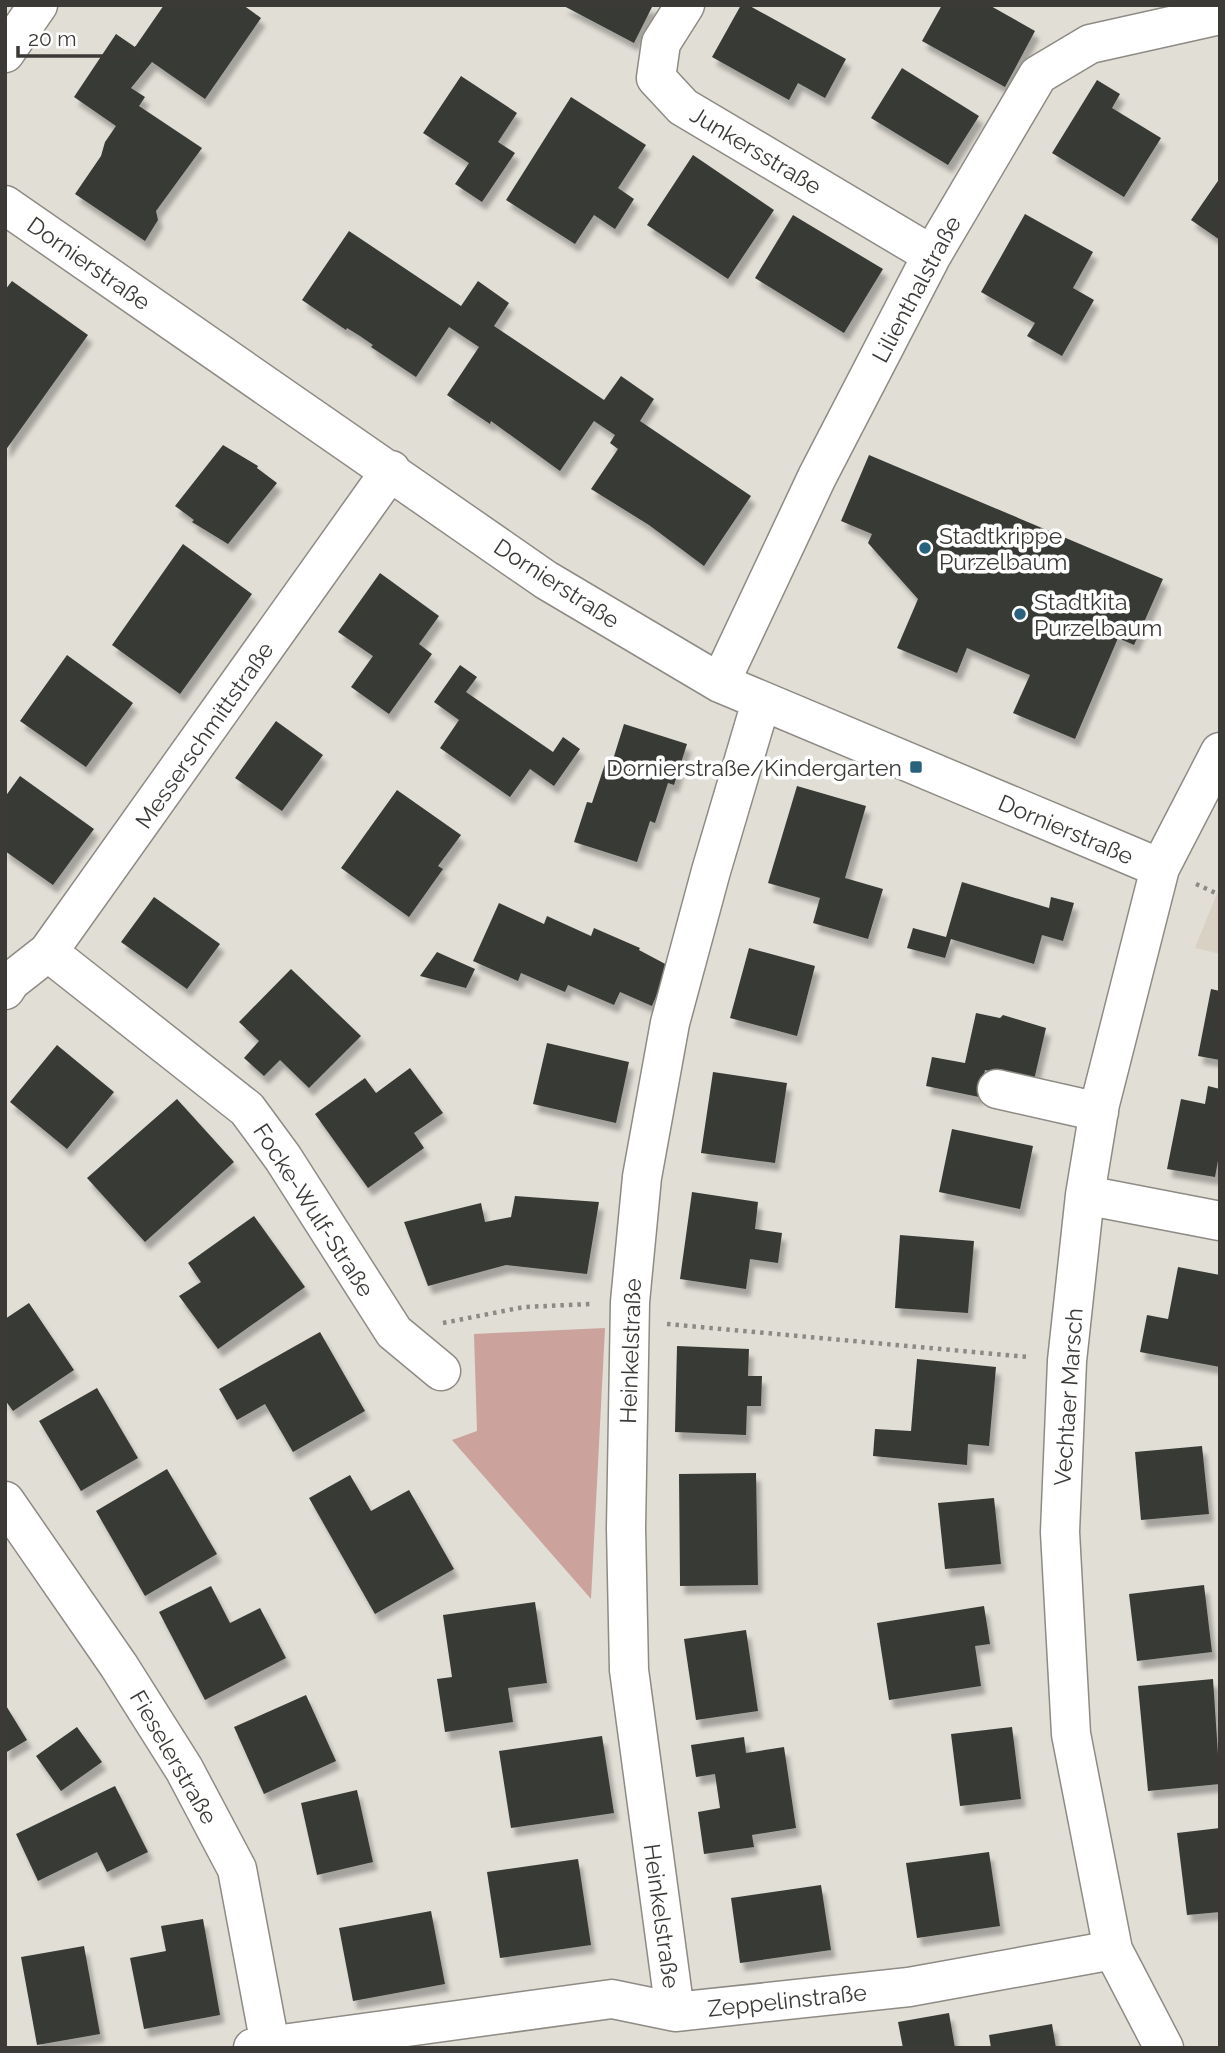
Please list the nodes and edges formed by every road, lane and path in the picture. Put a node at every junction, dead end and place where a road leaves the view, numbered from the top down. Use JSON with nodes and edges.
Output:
{"nodes":[{"id":1,"x":38,"y":5,"type":"edge"},
{"id":2,"x":685,"y":5,"type":"edge"},
{"id":3,"x":1220,"y":15,"type":"edge"},
{"id":4,"x":5,"y":53,"type":"edge"},
{"id":5,"x":5,"y":205,"type":"edge"},
{"id":6,"x":932,"y":255,"type":"junction"},
{"id":7,"x":391,"y":470,"type":"junction"},
{"id":8,"x":720,"y":683,"type":"junction"},
{"id":9,"x":761,"y":702,"type":"junction"},
{"id":10,"x":1220,"y":752,"type":"edge"},
{"id":11,"x":1160,"y":868,"type":"junction"},
{"id":12,"x":48,"y":952,"type":"junction"},
{"id":13,"x":5,"y":990,"type":"edge"},
{"id":14,"x":997,"y":1089,"type":"dead end"},
{"id":15,"x":1099,"y":1112,"type":"junction"},
{"id":16,"x":1085,"y":1195,"type":"junction"},
{"id":17,"x":1220,"y":1221,"type":"edge"},
{"id":18,"x":630,"y":1312,"type":"junction"},
{"id":19,"x":394,"y":1332,"type":"junction"},
{"id":20,"x":1067,"y":1361,"type":"junction"},
{"id":21,"x":441,"y":1371,"type":"dead end"},
{"id":22,"x":5,"y":1501,"type":"edge"},
{"id":23,"x":1113,"y":1950,"type":"junction"},
{"id":24,"x":675,"y":2012,"type":"junction"},
{"id":25,"x":262,"y":2046,"type":"edge"},
{"id":26,"x":1164,"y":2048,"type":"edge"}],
"edges":[{"from":1,"to":4,"type":"street"},
{"from":2,"to":6,"type":"street","name":"Junkersstraße"},
{"from":3,"to":6,"type":"street","name":"Lilienthalstraße"},
{"from":5,"to":7,"type":"street","name":"Dornierstraße"},
{"from":6,"to":8,"type":"street","name":"Lilienthalstraße"},
{"from":7,"to":8,"type":"street","name":"Dornierstraße"},
{"from":7,"to":12,"type":"street","name":"Messerschmittstraße"},
{"from":8,"to":9,"type":"street","name":"Dornierstraße"},
{"from":9,"to":11,"type":"street","name":"Dornierstraße"},
{"from":9,"to":18,"type":"street","name":"Heinkelstraße"},
{"from":10,"to":11,"type":"street","name":"Vechtaer Marsch"},
{"from":11,"to":15,"type":"street","name":"Vechtaer Marsch"},
{"from":12,"to":13,"type":"street","name":"Messerschmittstraße"},
{"from":12,"to":19,"type":"street","name":"Focke-Wulf-Straße"},
{"from":14,"to":15,"type":"street"},
{"from":15,"to":16,"type":"street","name":"Vechtaer Marsch"},
{"from":16,"to":17,"type":"street"},
{"from":16,"to":20,"type":"street","name":"Vechtaer Marsch"},
{"from":18,"to":19,"type":"path"},
{"from":18,"to":20,"type":"path"},
{"from":18,"to":24,"type":"street","name":"Heinkelstraße"},
{"from":19,"to":21,"type":"street","name":"Focke-Wulf-Straße"},
{"from":20,"to":23,"type":"street","name":"Vechtaer Marsch"},
{"from":22,"to":25,"type":"street","name":"Fieselerstraße"},
{"from":23,"to":24,"type":"street","name":"Zeppelinstraße"},
{"from":23,"to":26,"type":"street","name":"Vechtaer Marsch"},
{"from":24,"to":25,"type":"street","name":"Zeppelinstraße"}]}
